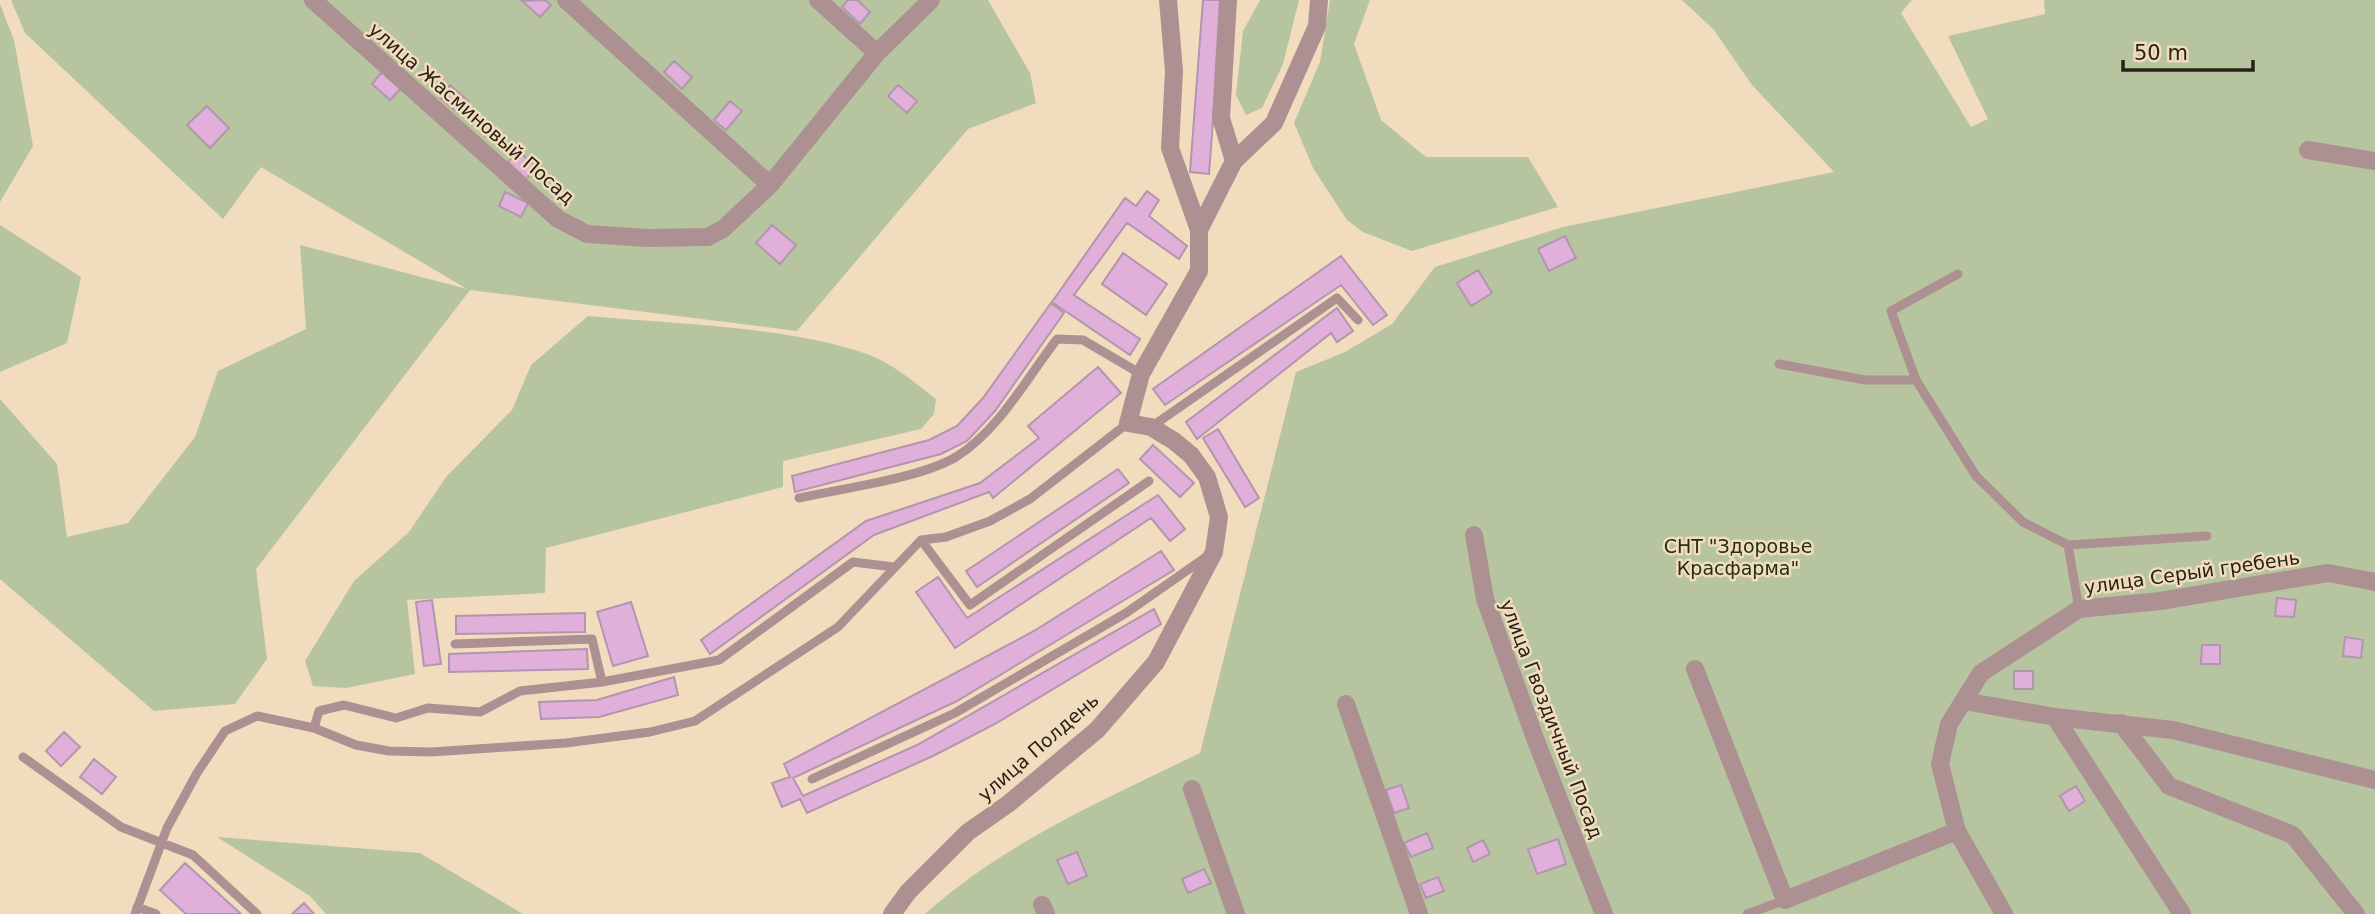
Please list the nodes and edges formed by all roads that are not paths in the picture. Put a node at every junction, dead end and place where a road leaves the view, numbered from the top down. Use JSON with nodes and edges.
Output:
{"nodes":[{"id":1,"x":313,"y":0,"type":"edge"},
{"id":2,"x":566,"y":0,"type":"edge"},
{"id":3,"x":818,"y":0,"type":"edge"},
{"id":4,"x":930,"y":0,"type":"edge"},
{"id":5,"x":1168,"y":0,"type":"edge"},
{"id":6,"x":1228,"y":0,"type":"edge"},
{"id":7,"x":1320,"y":0,"type":"edge"},
{"id":8,"x":877,"y":53,"type":"junction"},
{"id":9,"x":2308,"y":150,"type":"dead end"},
{"id":10,"x":1234,"y":161,"type":"junction"},
{"id":11,"x":2375,"y":161,"type":"edge"},
{"id":12,"x":770,"y":185,"type":"junction"},
{"id":13,"x":1199,"y":230,"type":"junction"},
{"id":14,"x":1958,"y":274,"type":"dead end"},
{"id":15,"x":1358,"y":320,"type":"dead end"},
{"id":16,"x":1779,"y":364,"type":"dead end"},
{"id":17,"x":1141,"y":374,"type":"junction"},
{"id":18,"x":1916,"y":380,"type":"junction"},
{"id":19,"x":1128,"y":422,"type":"junction"},
{"id":20,"x":1151,"y":427,"type":"junction"},
{"id":21,"x":1149,"y":481,"type":"dead end"},
{"id":22,"x":799,"y":498,"type":"dead end"},
{"id":23,"x":1474,"y":535,"type":"dead end"},
{"id":24,"x":2207,"y":536,"type":"dead end"},
{"id":25,"x":922,"y":540,"type":"junction"},
{"id":26,"x":2068,"y":545,"type":"junction"},
{"id":27,"x":1214,"y":552,"type":"junction"},
{"id":28,"x":894,"y":567,"type":"junction"},
{"id":29,"x":2375,"y":582,"type":"edge"},
{"id":30,"x":2078,"y":609,"type":"junction"},
{"id":31,"x":455,"y":644,"type":"dead end"},
{"id":32,"x":1695,"y":670,"type":"dead end"},
{"id":33,"x":602,"y":682,"type":"junction"},
{"id":34,"x":1964,"y":701,"type":"junction"},
{"id":35,"x":1346,"y":704,"type":"dead end"},
{"id":36,"x":2055,"y":718,"type":"junction"},
{"id":37,"x":2121,"y":723,"type":"junction"},
{"id":38,"x":314,"y":728,"type":"junction"},
{"id":39,"x":23,"y":757,"type":"dead end"},
{"id":40,"x":812,"y":779,"type":"dead end"},
{"id":41,"x":2375,"y":780,"type":"edge"},
{"id":42,"x":1192,"y":789,"type":"dead end"},
{"id":43,"x":1957,"y":831,"type":"junction"},
{"id":44,"x":159,"y":845,"type":"junction"},
{"id":45,"x":1785,"y":900,"type":"junction"},
{"id":46,"x":136,"y":911,"type":"edge"},
{"id":47,"x":156,"y":914,"type":"edge"},
{"id":48,"x":257,"y":914,"type":"edge"},
{"id":49,"x":892,"y":914,"type":"edge"},
{"id":50,"x":1236,"y":914,"type":"edge"},
{"id":51,"x":1419,"y":914,"type":"edge"},
{"id":52,"x":1604,"y":914,"type":"edge"},
{"id":53,"x":1747,"y":914,"type":"edge"},
{"id":54,"x":2004,"y":914,"type":"edge"},
{"id":55,"x":2182,"y":914,"type":"edge"},
{"id":56,"x":2356,"y":914,"type":"edge"}],
"edges":[{"from":1,"to":12,"type":"street","name":"улица Жасминовый Посад"},
{"from":2,"to":12,"type":"street"},
{"from":3,"to":8,"type":"street"},
{"from":4,"to":8,"type":"street","name":"улица Жасминовый Посад"},
{"from":5,"to":13,"type":"street"},
{"from":6,"to":10,"type":"street"},
{"from":7,"to":10,"type":"street"},
{"from":8,"to":12,"type":"street","name":"улица Жасминовый Посад"},
{"from":9,"to":11,"type":"street"},
{"from":10,"to":13,"type":"street"},
{"from":13,"to":17,"type":"street"},
{"from":14,"to":18,"type":"lane"},
{"from":15,"to":20,"type":"lane"},
{"from":16,"to":18,"type":"lane"},
{"from":17,"to":19,"type":"street"},
{"from":17,"to":22,"type":"lane"},
{"from":18,"to":26,"type":"lane"},
{"from":19,"to":20,"type":"street","name":"улица Полдень"},
{"from":19,"to":25,"type":"lane"},
{"from":20,"to":27,"type":"street","name":"улица Полдень"},
{"from":21,"to":25,"type":"lane"},
{"from":23,"to":52,"type":"street","name":"улица Гвоздичный Посад"},
{"from":24,"to":26,"type":"lane"},
{"from":25,"to":28,"type":"lane"},
{"from":26,"to":30,"type":"lane"},
{"from":27,"to":40,"type":"lane"},
{"from":27,"to":49,"type":"street","name":"улица Полдень"},
{"from":28,"to":33,"type":"lane"},
{"from":28,"to":38,"type":"lane"},
{"from":29,"to":30,"type":"street","name":"улица Серый гребень"},
{"from":30,"to":34,"type":"street","name":"улица Серый гребень"},
{"from":31,"to":33,"type":"lane"},
{"from":32,"to":45,"type":"street"},
{"from":33,"to":38,"type":"lane"},
{"from":34,"to":36,"type":"street"},
{"from":34,"to":43,"type":"street","name":"улица Серый гребень"},
{"from":35,"to":51,"type":"street"},
{"from":36,"to":37,"type":"street"},
{"from":36,"to":55,"type":"street"},
{"from":37,"to":41,"type":"street"},
{"from":37,"to":56,"type":"street"},
{"from":38,"to":44,"type":"lane"},
{"from":39,"to":44,"type":"lane"},
{"from":42,"to":50,"type":"street"},
{"from":43,"to":45,"type":"street"},
{"from":43,"to":54,"type":"street","name":"улица Серый гребень"},
{"from":44,"to":46,"type":"lane"},
{"from":44,"to":48,"type":"lane"},
{"from":45,"to":53,"type":"lane"},
{"from":46,"to":47,"type":"lane"}]}
